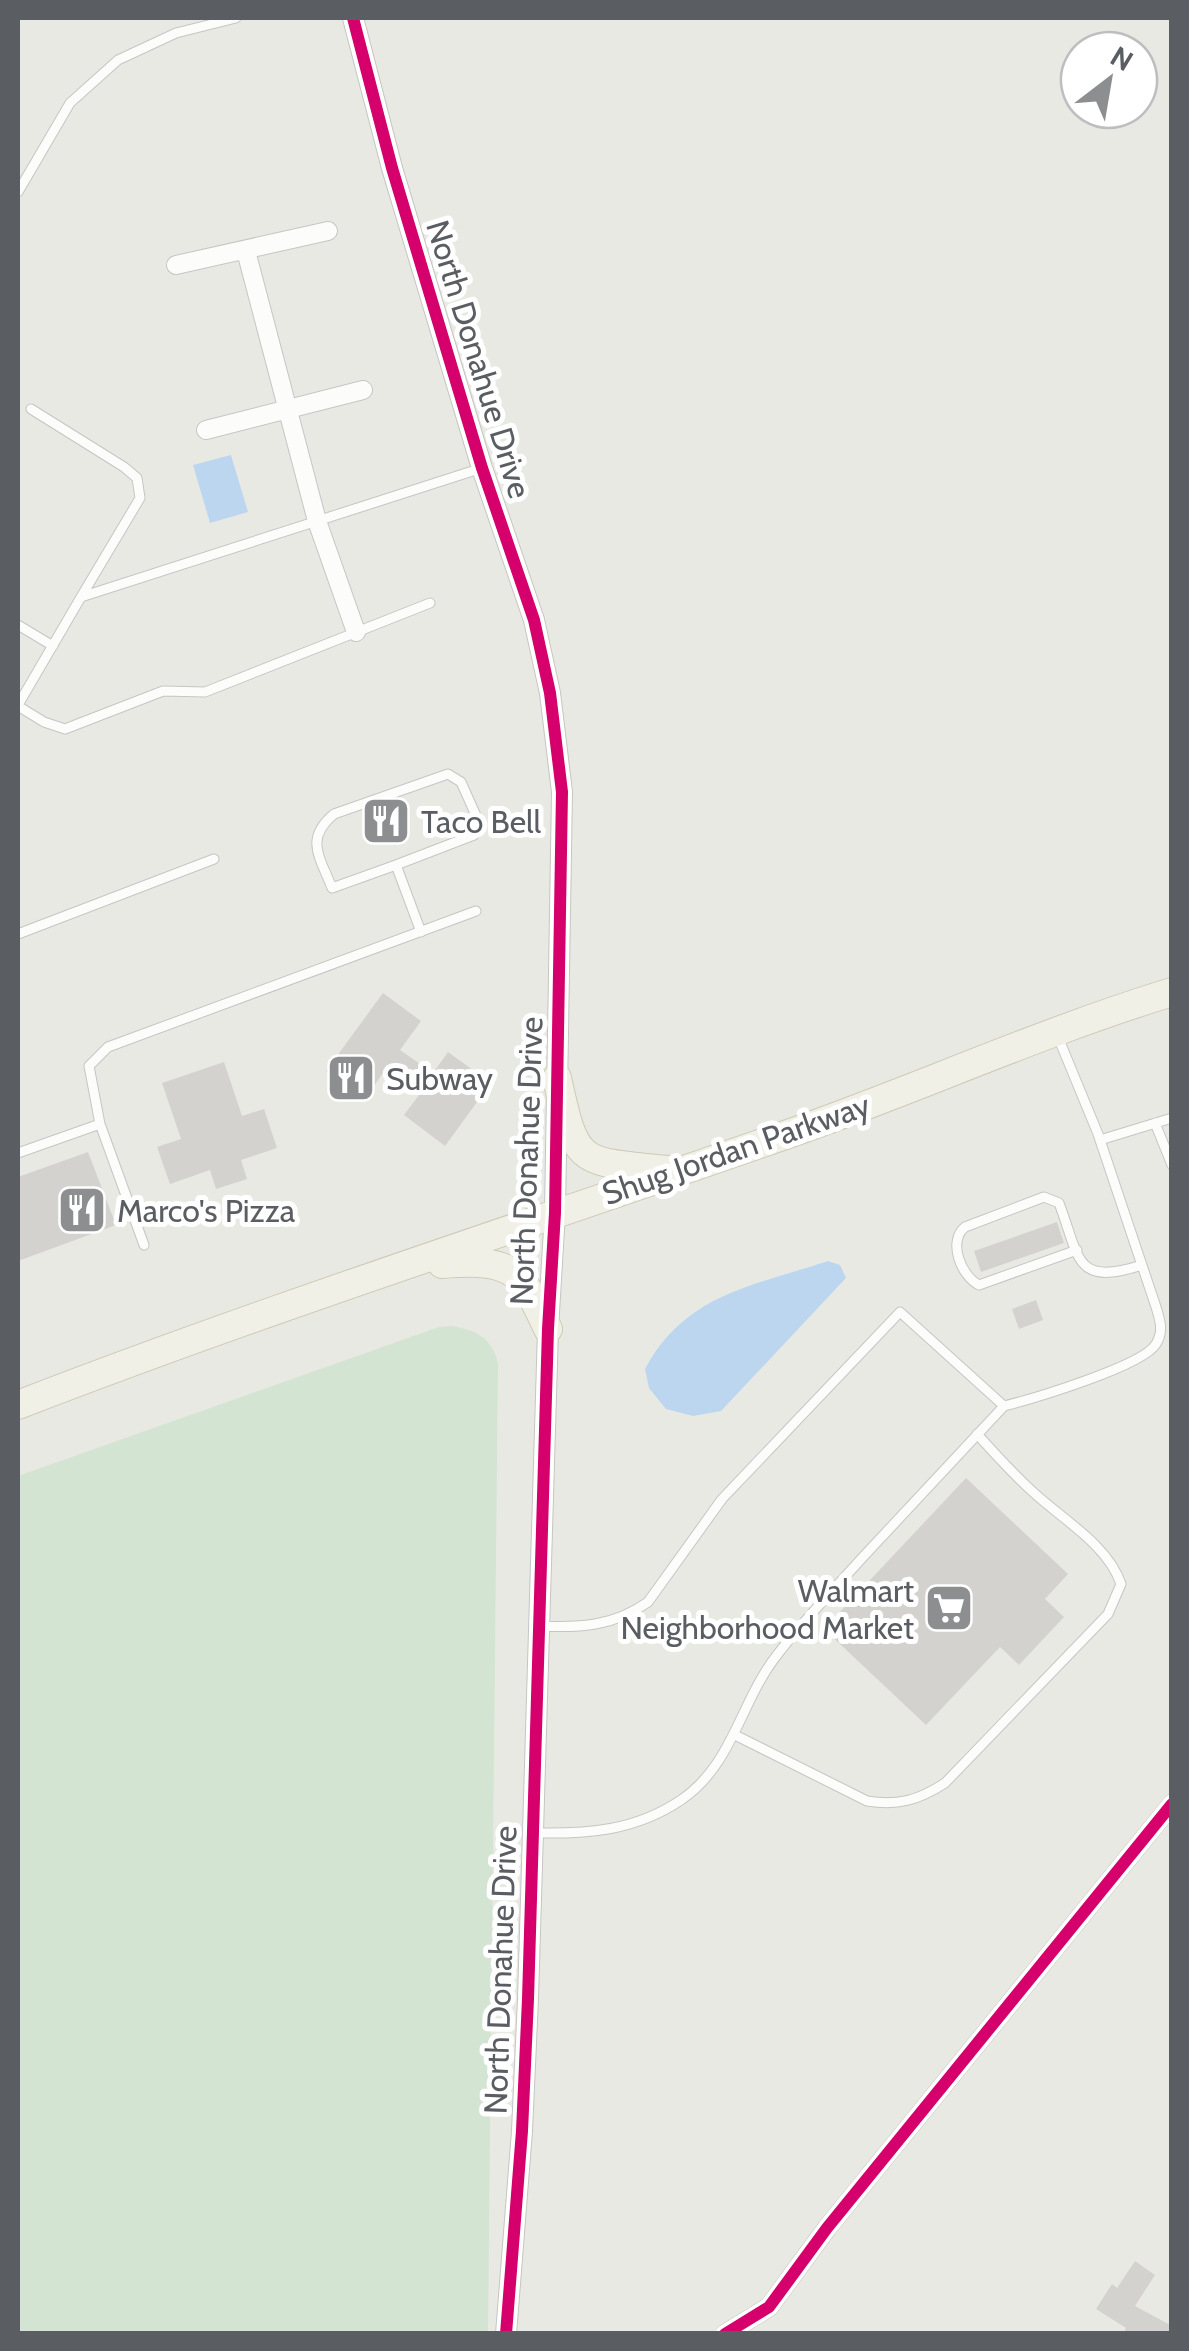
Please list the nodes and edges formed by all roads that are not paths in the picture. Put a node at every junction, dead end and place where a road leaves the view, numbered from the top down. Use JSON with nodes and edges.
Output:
{"nodes":[{"id":1,"x":236,"y":18,"type":"edge"},
{"id":2,"x":353,"y":18,"type":"edge"},
{"id":3,"x":195,"y":22,"type":"edge"},
{"id":4,"x":18,"y":192,"type":"edge"},
{"id":5,"x":328,"y":231,"type":"dead end"},
{"id":6,"x":246,"y":251,"type":"junction"},
{"id":7,"x":176,"y":265,"type":"dead end"},
{"id":8,"x":364,"y":390,"type":"dead end"},
{"id":9,"x":288,"y":408,"type":"junction"},
{"id":10,"x":31,"y":409,"type":"dead end"},
{"id":11,"x":206,"y":430,"type":"dead end"},
{"id":12,"x":482,"y":468,"type":"junction"},
{"id":13,"x":317,"y":521,"type":"junction"},
{"id":14,"x":82,"y":597,"type":"junction"},
{"id":15,"x":430,"y":603,"type":"dead end"},
{"id":16,"x":18,"y":625,"type":"edge"},
{"id":17,"x":356,"y":632,"type":"junction"},
{"id":18,"x":52,"y":646,"type":"junction"},
{"id":19,"x":18,"y":705,"type":"edge"},
{"id":20,"x":214,"y":859,"type":"dead end"},
{"id":21,"x":396,"y":865,"type":"junction"},
{"id":22,"x":476,"y":911,"type":"dead end"},
{"id":23,"x":421,"y":932,"type":"junction"},
{"id":24,"x":18,"y":934,"type":"edge"},
{"id":25,"x":1172,"y":992,"type":"edge"},
{"id":26,"x":1056,"y":1032,"type":"junction"},
{"id":27,"x":556,"y":1078,"type":"junction"},
{"id":28,"x":1172,"y":1118,"type":"edge"},
{"id":29,"x":1155,"y":1123,"type":"junction"},
{"id":30,"x":100,"y":1124,"type":"junction"},
{"id":31,"x":1100,"y":1140,"type":"junction"},
{"id":32,"x":18,"y":1153,"type":"edge"},
{"id":33,"x":1172,"y":1165,"type":"edge"},
{"id":34,"x":679,"y":1171,"type":"junction"},
{"id":35,"x":555,"y":1213,"type":"junction"},
{"id":36,"x":144,"y":1245,"type":"dead end"},
{"id":37,"x":1077,"y":1250,"type":"junction"},
{"id":38,"x":1142,"y":1265,"type":"junction"},
{"id":39,"x":411,"y":1266,"type":"junction"},
{"id":40,"x":548,"y":1329,"type":"junction"},
{"id":41,"x":18,"y":1405,"type":"edge"},
{"id":42,"x":1004,"y":1406,"type":"junction"},
{"id":43,"x":977,"y":1434,"type":"junction"},
{"id":44,"x":540,"y":1626,"type":"junction"},
{"id":45,"x":735,"y":1735,"type":"junction"},
{"id":46,"x":1172,"y":1804,"type":"edge"},
{"id":47,"x":532,"y":1832,"type":"junction"},
{"id":48,"x":507,"y":2333,"type":"edge"},
{"id":49,"x":725,"y":2334,"type":"edge"}],
"edges":[{"from":1,"to":3,"type":"lane"},
{"from":2,"to":12,"type":"street","name":"North Donahue Drive"},
{"from":3,"to":4,"type":"lane"},
{"from":5,"to":6,"type":"street"},
{"from":6,"to":7,"type":"street"},
{"from":6,"to":9,"type":"street"},
{"from":8,"to":9,"type":"street"},
{"from":9,"to":11,"type":"street"},
{"from":9,"to":13,"type":"street"},
{"from":10,"to":14,"type":"lane"},
{"from":12,"to":13,"type":"lane"},
{"from":12,"to":27,"type":"street","name":"North Donahue Drive"},
{"from":13,"to":14,"type":"lane"},
{"from":13,"to":17,"type":"street"},
{"from":14,"to":18,"type":"lane"},
{"from":15,"to":17,"type":"lane"},
{"from":16,"to":18,"type":"lane"},
{"from":17,"to":19,"type":"lane"},
{"from":18,"to":19,"type":"lane"},
{"from":20,"to":24,"type":"lane"},
{"from":21,"to":21,"type":"lane"},
{"from":21,"to":23,"type":"lane"},
{"from":22,"to":23,"type":"lane"},
{"from":23,"to":30,"type":"lane"},
{"from":25,"to":26,"type":"main road","name":"Shug Jordan Parkway"},
{"from":26,"to":31,"type":"lane"},
{"from":26,"to":34,"type":"main road","name":"Shug Jordan Parkway"},
{"from":27,"to":34,"type":"main road"},
{"from":27,"to":35,"type":"street","name":"North Donahue Drive"},
{"from":28,"to":29,"type":"lane"},
{"from":29,"to":31,"type":"lane"},
{"from":29,"to":33,"type":"lane"},
{"from":30,"to":32,"type":"lane"},
{"from":30,"to":36,"type":"lane"},
{"from":31,"to":38,"type":"lane"},
{"from":34,"to":35,"type":"main road","name":"Shug Jordan Parkway"},
{"from":35,"to":39,"type":"main road","name":"Shug Jordan Parkway"},
{"from":35,"to":40,"type":"street","name":"North Donahue Drive"},
{"from":37,"to":37,"type":"lane"},
{"from":37,"to":38,"type":"lane"},
{"from":38,"to":42,"type":"lane"},
{"from":39,"to":40,"type":"main road"},
{"from":39,"to":41,"type":"main road","name":"Shug Jordan Parkway"},
{"from":40,"to":44,"type":"street","name":"North Donahue Drive"},
{"from":42,"to":43,"type":"lane"},
{"from":42,"to":44,"type":"lane"},
{"from":43,"to":45,"type":"lane"},
{"from":43,"to":45,"type":"lane"},
{"from":44,"to":47,"type":"street","name":"North Donahue Drive"},
{"from":45,"to":47,"type":"lane"},
{"from":46,"to":49,"type":"street"},
{"from":47,"to":48,"type":"street","name":"North Donahue Drive"}]}
